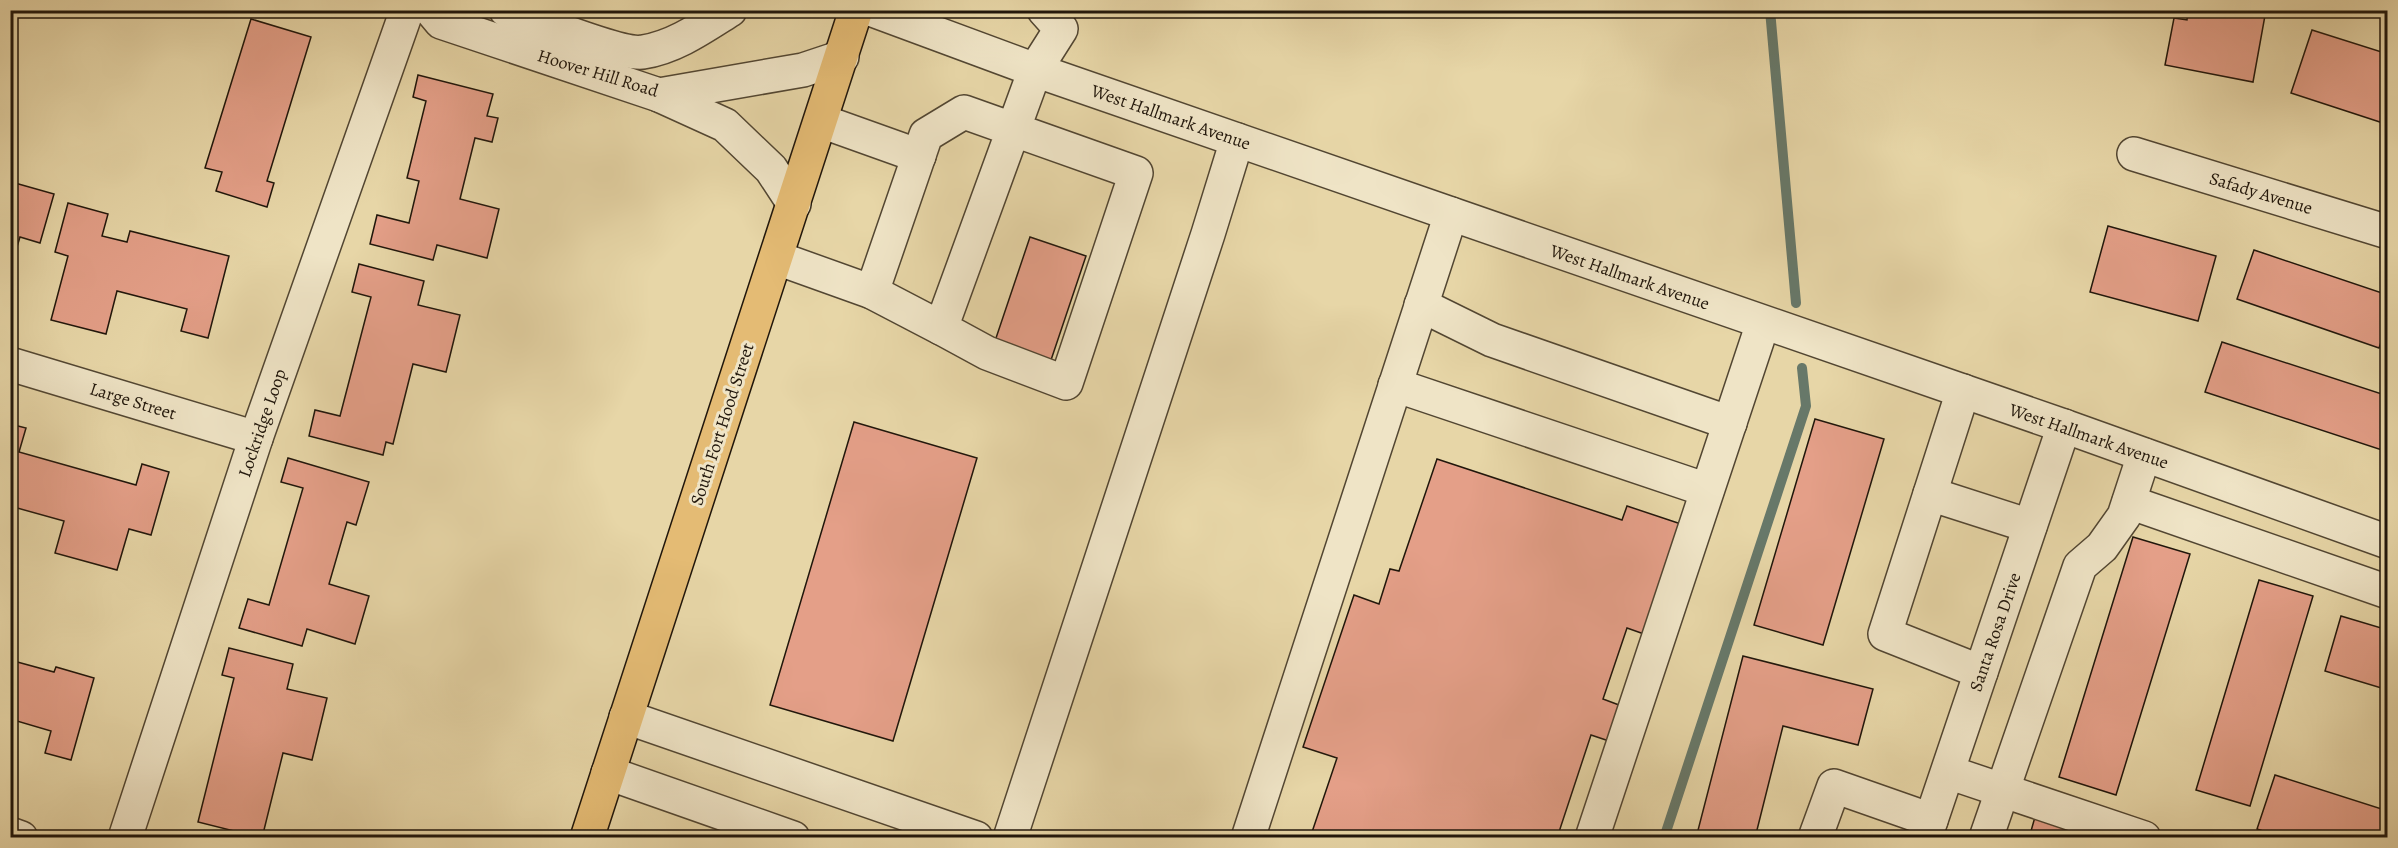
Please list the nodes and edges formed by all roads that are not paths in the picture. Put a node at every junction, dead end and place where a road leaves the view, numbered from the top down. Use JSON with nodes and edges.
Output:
{"nodes":[{"id":1,"x":407,"y":10,"type":"edge"},
{"id":2,"x":431,"y":10,"type":"edge"},
{"id":3,"x":506,"y":10,"type":"edge"},
{"id":4,"x":730,"y":10,"type":"edge"},
{"id":5,"x":856,"y":10,"type":"edge"},
{"id":6,"x":873,"y":10,"type":"edge"},
{"id":7,"x":1059,"y":15,"type":"edge"},
{"id":8,"x":842,"y":57,"type":"junction"},
{"id":9,"x":1035,"y":70,"type":"junction"},
{"id":10,"x":658,"y":95,"type":"junction"},
{"id":11,"x":821,"y":121,"type":"junction"},
{"id":12,"x":1012,"y":128,"type":"junction"},
{"id":13,"x":1237,"y":140,"type":"junction"},
{"id":14,"x":2134,"y":154,"type":"dead end"},
{"id":15,"x":919,"y":156,"type":"junction"},
{"id":16,"x":794,"y":204,"type":"junction"},
{"id":17,"x":1451,"y":214,"type":"junction"},
{"id":18,"x":2388,"y":232,"type":"edge"},
{"id":19,"x":777,"y":258,"type":"junction"},
{"id":20,"x":872,"y":292,"type":"junction"},
{"id":21,"x":1420,"y":305,"type":"junction"},
{"id":22,"x":1763,"y":323,"type":"junction"},
{"id":23,"x":942,"y":328,"type":"junction"},
{"id":24,"x":10,"y":364,"type":"edge"},
{"id":25,"x":1395,"y":384,"type":"junction"},
{"id":26,"x":1963,"y":392,"type":"junction"},
{"id":27,"x":1730,"y":423,"type":"junction"},
{"id":28,"x":2064,"y":426,"type":"junction"},
{"id":29,"x":256,"y":438,"type":"junction"},
{"id":30,"x":2144,"y":455,"type":"junction"},
{"id":31,"x":1707,"y":490,"type":"junction"},
{"id":32,"x":1930,"y":494,"type":"junction"},
{"id":33,"x":2129,"y":502,"type":"junction"},
{"id":34,"x":2030,"y":526,"type":"junction"},
{"id":35,"x":2388,"y":542,"type":"edge"},
{"id":36,"x":2388,"y":592,"type":"edge"},
{"id":37,"x":1981,"y":672,"type":"junction"},
{"id":38,"x":626,"y":717,"type":"junction"},
{"id":39,"x":1948,"y":772,"type":"junction"},
{"id":40,"x":608,"y":773,"type":"junction"},
{"id":41,"x":2002,"y":790,"type":"junction"},
{"id":42,"x":1928,"y":829,"type":"edge"},
{"id":43,"x":10,"y":834,"type":"edge"},
{"id":44,"x":21,"y":837,"type":"edge"},
{"id":45,"x":125,"y":837,"type":"edge"},
{"id":46,"x":587,"y":837,"type":"edge"},
{"id":47,"x":793,"y":837,"type":"edge"},
{"id":48,"x":976,"y":837,"type":"edge"},
{"id":49,"x":1010,"y":837,"type":"edge"},
{"id":50,"x":1248,"y":837,"type":"edge"},
{"id":51,"x":1592,"y":837,"type":"edge"},
{"id":52,"x":1815,"y":837,"type":"edge"},
{"id":53,"x":1986,"y":837,"type":"edge"},
{"id":54,"x":2144,"y":837,"type":"edge"}],
"edges":[{"from":1,"to":29,"type":"street","name":"Lockridge Loop"},
{"from":2,"to":10,"type":"street","name":"Hoover Hill Road"},
{"from":3,"to":4,"type":"street","name":"Hoover Hill Road"},
{"from":5,"to":8,"type":"main road","name":"South Fort Hood Street"},
{"from":6,"to":9,"type":"street","name":"West Hallmark Avenue"},
{"from":7,"to":9,"type":"street"},
{"from":8,"to":10,"type":"street","name":"Hoover Hill Road"},
{"from":8,"to":11,"type":"main road","name":"South Fort Hood Street"},
{"from":9,"to":12,"type":"street"},
{"from":9,"to":13,"type":"street","name":"West Hallmark Avenue"},
{"from":10,"to":16,"type":"street"},
{"from":11,"to":15,"type":"street"},
{"from":11,"to":16,"type":"main road","name":"South Fort Hood Street"},
{"from":12,"to":15,"type":"street"},
{"from":12,"to":23,"type":"street"},
{"from":12,"to":23,"type":"street"},
{"from":13,"to":17,"type":"street","name":"West Hallmark Avenue"},
{"from":13,"to":49,"type":"street"},
{"from":14,"to":18,"type":"street","name":"Safady Avenue"},
{"from":15,"to":20,"type":"street"},
{"from":16,"to":19,"type":"main road","name":"South Fort Hood Street"},
{"from":17,"to":21,"type":"street"},
{"from":17,"to":22,"type":"street","name":"West Hallmark Avenue"},
{"from":19,"to":20,"type":"street"},
{"from":19,"to":38,"type":"main road","name":"South Fort Hood Street"},
{"from":20,"to":23,"type":"street"},
{"from":21,"to":25,"type":"street"},
{"from":21,"to":27,"type":"street"},
{"from":22,"to":26,"type":"street","name":"West Hallmark Avenue"},
{"from":22,"to":27,"type":"street"},
{"from":24,"to":29,"type":"street","name":"Large Street"},
{"from":25,"to":31,"type":"street"},
{"from":25,"to":50,"type":"street"},
{"from":26,"to":28,"type":"street","name":"West Hallmark Avenue"},
{"from":26,"to":32,"type":"street"},
{"from":27,"to":31,"type":"street"},
{"from":28,"to":30,"type":"street","name":"West Hallmark Avenue"},
{"from":28,"to":34,"type":"street","name":"Santa Rosa Drive"},
{"from":29,"to":45,"type":"street","name":"Lockridge Loop"},
{"from":30,"to":33,"type":"street"},
{"from":30,"to":35,"type":"street","name":"West Hallmark Avenue"},
{"from":31,"to":51,"type":"street"},
{"from":32,"to":34,"type":"street"},
{"from":32,"to":37,"type":"street"},
{"from":33,"to":36,"type":"street"},
{"from":33,"to":41,"type":"street"},
{"from":34,"to":37,"type":"street","name":"Santa Rosa Drive"},
{"from":37,"to":39,"type":"street","name":"Santa Rosa Drive"},
{"from":38,"to":40,"type":"main road","name":"South Fort Hood Street"},
{"from":38,"to":48,"type":"street"},
{"from":39,"to":41,"type":"street"},
{"from":39,"to":42,"type":"street","name":"Santa Rosa Drive"},
{"from":40,"to":46,"type":"main road","name":"South Fort Hood Street"},
{"from":40,"to":47,"type":"street"},
{"from":41,"to":53,"type":"street"},
{"from":41,"to":54,"type":"street"},
{"from":42,"to":52,"type":"street"},
{"from":43,"to":44,"type":"street"}]}
